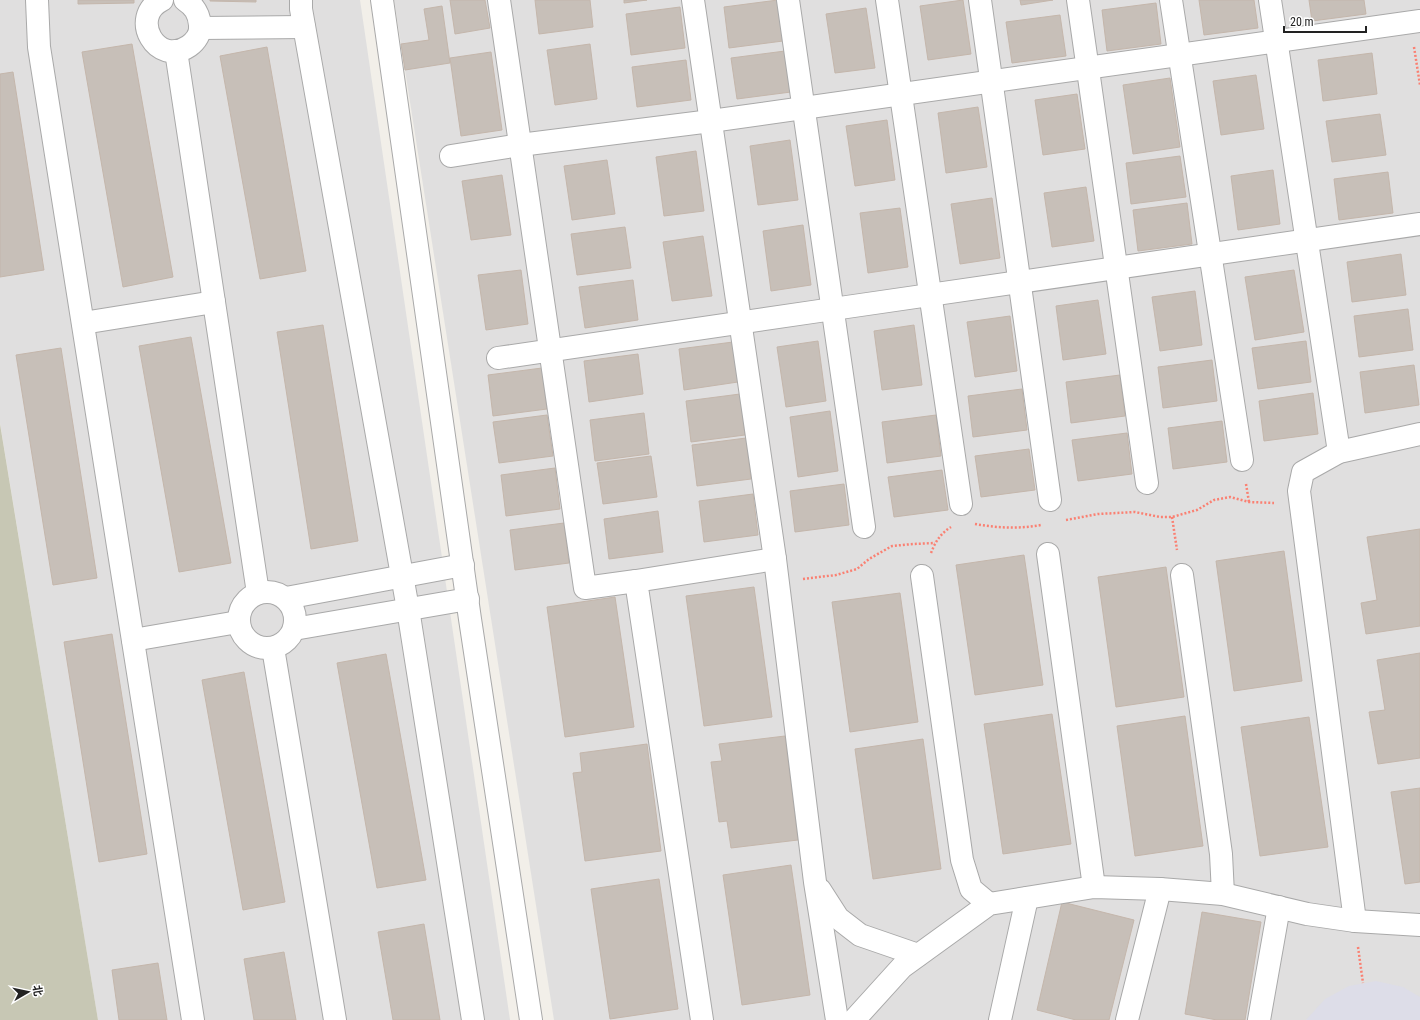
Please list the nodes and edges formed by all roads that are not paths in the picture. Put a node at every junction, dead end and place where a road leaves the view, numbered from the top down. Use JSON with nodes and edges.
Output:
{"nodes":[{"id":1,"x":37,"y":0,"type":"edge"},
{"id":2,"x":301,"y":0,"type":"edge"},
{"id":3,"x":382,"y":0,"type":"edge"},
{"id":4,"x":499,"y":0,"type":"edge"},
{"id":5,"x":693,"y":0,"type":"edge"},
{"id":6,"x":788,"y":0,"type":"edge"},
{"id":7,"x":887,"y":0,"type":"edge"},
{"id":8,"x":980,"y":0,"type":"edge"},
{"id":9,"x":1078,"y":0,"type":"edge"},
{"id":10,"x":1170,"y":0,"type":"edge"},
{"id":11,"x":1270,"y":0,"type":"edge"},
{"id":12,"x":189,"y":1,"type":"edge"},
{"id":13,"x":155,"y":3,"type":"edge"},
{"id":14,"x":1416,"y":22,"type":"edge"},
{"id":15,"x":304,"y":27,"type":"junction"},
{"id":16,"x":200,"y":28,"type":"junction"},
{"id":17,"x":1276,"y":41,"type":"junction"},
{"id":18,"x":176,"y":51,"type":"junction"},
{"id":19,"x":1179,"y":55,"type":"junction"},
{"id":20,"x":1088,"y":68,"type":"junction"},
{"id":21,"x":992,"y":81,"type":"junction"},
{"id":22,"x":900,"y":94,"type":"junction"},
{"id":23,"x":804,"y":108,"type":"junction"},
{"id":24,"x":711,"y":121,"type":"junction"},
{"id":25,"x":520,"y":145,"type":"junction"},
{"id":26,"x":451,"y":156,"type":"dead end"},
{"id":27,"x":1420,"y":224,"type":"edge"},
{"id":28,"x":1307,"y":240,"type":"junction"},
{"id":29,"x":1210,"y":254,"type":"junction"},
{"id":30,"x":1116,"y":268,"type":"junction"},
{"id":31,"x":1020,"y":282,"type":"junction"},
{"id":32,"x":930,"y":295,"type":"junction"},
{"id":33,"x":214,"y":302,"type":"junction"},
{"id":34,"x":832,"y":309,"type":"junction"},
{"id":35,"x":740,"y":322,"type":"junction"},
{"id":36,"x":83,"y":323,"type":"junction"},
{"id":37,"x":550,"y":350,"type":"junction"},
{"id":38,"x":498,"y":358,"type":"dead end"},
{"id":39,"x":1420,"y":434,"type":"edge"},
{"id":40,"x":1339,"y":452,"type":"junction"},
{"id":41,"x":1242,"y":460,"type":"dead end"},
{"id":42,"x":1147,"y":483,"type":"dead end"},
{"id":43,"x":1050,"y":500,"type":"dead end"},
{"id":44,"x":962,"y":517,"type":"road end"},
{"id":45,"x":864,"y":527,"type":"dead end"},
{"id":46,"x":1048,"y":554,"type":"dead end"},
{"id":47,"x":774,"y":560,"type":"junction"},
{"id":48,"x":463,"y":565,"type":"junction"},
{"id":49,"x":1182,"y":574,"type":"road end"},
{"id":50,"x":402,"y":576,"type":"junction"},
{"id":51,"x":922,"y":576,"type":"road end"},
{"id":52,"x":636,"y":581,"type":"junction"},
{"id":53,"x":258,"y":593,"type":"junction"},
{"id":54,"x":286,"y":598,"type":"junction"},
{"id":55,"x":468,"y":599,"type":"junction"},
{"id":56,"x":408,"y":610,"type":"junction"},
{"id":57,"x":238,"y":622,"type":"junction"},
{"id":58,"x":294,"y":630,"type":"junction"},
{"id":59,"x":133,"y":640,"type":"junction"},
{"id":60,"x":273,"y":648,"type":"junction"},
{"id":61,"x":814,"y":882,"type":"junction"},
{"id":62,"x":1094,"y":887,"type":"junction"},
{"id":63,"x":1160,"y":889,"type":"junction"},
{"id":64,"x":1223,"y":894,"type":"junction"},
{"id":65,"x":1027,"y":898,"type":"junction"},
{"id":66,"x":989,"y":904,"type":"junction"},
{"id":67,"x":1279,"y":907,"type":"junction"},
{"id":68,"x":1355,"y":921,"type":"junction"},
{"id":69,"x":1420,"y":925,"type":"edge"},
{"id":70,"x":918,"y":955,"type":"junction"},
{"id":71,"x":193,"y":1020,"type":"edge"},
{"id":72,"x":335,"y":1020,"type":"edge"},
{"id":73,"x":473,"y":1020,"type":"edge"},
{"id":74,"x":531,"y":1020,"type":"edge"},
{"id":75,"x":702,"y":1020,"type":"edge"},
{"id":76,"x":837,"y":1020,"type":"edge"},
{"id":77,"x":854,"y":1020,"type":"edge"},
{"id":78,"x":1000,"y":1020,"type":"edge"},
{"id":79,"x":1127,"y":1020,"type":"edge"},
{"id":80,"x":1260,"y":1020,"type":"edge"}],
"edges":[{"from":1,"to":36,"type":"street"},
{"from":2,"to":15,"type":"street"},
{"from":3,"to":48,"type":"street"},
{"from":4,"to":25,"type":"street"},
{"from":5,"to":24,"type":"street"},
{"from":6,"to":23,"type":"street"},
{"from":7,"to":22,"type":"street"},
{"from":8,"to":21,"type":"street"},
{"from":9,"to":20,"type":"street"},
{"from":10,"to":19,"type":"street"},
{"from":11,"to":17,"type":"street"},
{"from":12,"to":16,"type":"street"},
{"from":13,"to":18,"type":"street"},
{"from":14,"to":17,"type":"street"},
{"from":15,"to":16,"type":"street"},
{"from":15,"to":50,"type":"street"},
{"from":16,"to":18,"type":"street"},
{"from":17,"to":19,"type":"street"},
{"from":17,"to":28,"type":"street"},
{"from":18,"to":33,"type":"street"},
{"from":19,"to":20,"type":"street"},
{"from":19,"to":29,"type":"street"},
{"from":20,"to":21,"type":"street"},
{"from":20,"to":30,"type":"street"},
{"from":21,"to":22,"type":"street"},
{"from":21,"to":31,"type":"street"},
{"from":22,"to":23,"type":"street"},
{"from":22,"to":32,"type":"street"},
{"from":23,"to":24,"type":"street"},
{"from":23,"to":34,"type":"street"},
{"from":24,"to":25,"type":"street"},
{"from":24,"to":35,"type":"street"},
{"from":25,"to":26,"type":"street"},
{"from":25,"to":37,"type":"street"},
{"from":27,"to":28,"type":"street"},
{"from":28,"to":29,"type":"street"},
{"from":28,"to":40,"type":"street"},
{"from":29,"to":30,"type":"street"},
{"from":29,"to":41,"type":"street"},
{"from":30,"to":31,"type":"street"},
{"from":30,"to":42,"type":"street"},
{"from":31,"to":32,"type":"street"},
{"from":31,"to":43,"type":"street"},
{"from":32,"to":34,"type":"street"},
{"from":32,"to":44,"type":"street"},
{"from":33,"to":36,"type":"street"},
{"from":33,"to":53,"type":"street"},
{"from":34,"to":35,"type":"street"},
{"from":34,"to":45,"type":"street"},
{"from":35,"to":37,"type":"street"},
{"from":35,"to":47,"type":"street"},
{"from":36,"to":59,"type":"street"},
{"from":37,"to":38,"type":"street"},
{"from":37,"to":52,"type":"street"},
{"from":39,"to":40,"type":"street"},
{"from":40,"to":68,"type":"street"},
{"from":46,"to":62,"type":"street"},
{"from":47,"to":52,"type":"street"},
{"from":47,"to":61,"type":"street"},
{"from":48,"to":50,"type":"street"},
{"from":48,"to":55,"type":"street"},
{"from":49,"to":64,"type":"street"},
{"from":50,"to":54,"type":"street"},
{"from":50,"to":56,"type":"street"},
{"from":51,"to":66,"type":"street"},
{"from":52,"to":75,"type":"street"},
{"from":53,"to":54,"type":"street"},
{"from":53,"to":57,"type":"street"},
{"from":54,"to":58,"type":"street"},
{"from":55,"to":56,"type":"street"},
{"from":55,"to":74,"type":"street"},
{"from":56,"to":58,"type":"street"},
{"from":56,"to":73,"type":"street"},
{"from":57,"to":59,"type":"street"},
{"from":57,"to":60,"type":"street"},
{"from":58,"to":60,"type":"street"},
{"from":59,"to":71,"type":"street"},
{"from":60,"to":72,"type":"street"},
{"from":61,"to":70,"type":"street"},
{"from":61,"to":76,"type":"street"},
{"from":62,"to":63,"type":"street"},
{"from":62,"to":65,"type":"street"},
{"from":63,"to":64,"type":"street"},
{"from":63,"to":79,"type":"street"},
{"from":64,"to":67,"type":"street"},
{"from":65,"to":66,"type":"street"},
{"from":65,"to":78,"type":"street"},
{"from":66,"to":70,"type":"street"},
{"from":67,"to":68,"type":"street"},
{"from":67,"to":80,"type":"street"},
{"from":68,"to":69,"type":"street"},
{"from":70,"to":77,"type":"street"}]}
